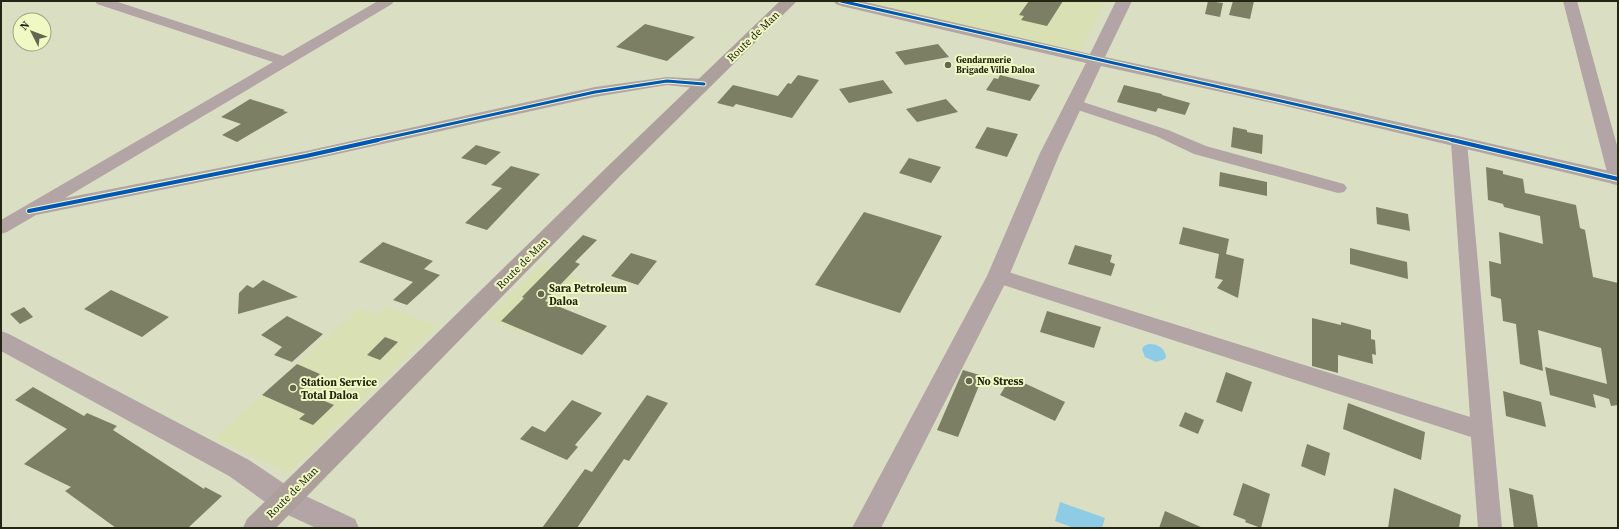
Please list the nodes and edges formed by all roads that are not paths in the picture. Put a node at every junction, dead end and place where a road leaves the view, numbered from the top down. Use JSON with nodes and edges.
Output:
{"nodes":[{"id":1,"x":102,"y":1,"type":"edge"},
{"id":2,"x":387,"y":1,"type":"edge"},
{"id":3,"x":789,"y":1,"type":"edge"},
{"id":4,"x":842,"y":1,"type":"edge"},
{"id":5,"x":1124,"y":1,"type":"edge"},
{"id":6,"x":1570,"y":1,"type":"edge"},
{"id":7,"x":1096,"y":60,"type":"junction"},
{"id":8,"x":284,"y":61,"type":"junction"},
{"id":9,"x":704,"y":84,"type":"junction"},
{"id":10,"x":1074,"y":104,"type":"junction"},
{"id":11,"x":1459,"y":142,"type":"junction"},
{"id":12,"x":1618,"y":179,"type":"edge"},
{"id":13,"x":1338,"y":188,"type":"dead end"},
{"id":14,"x":29,"y":211,"type":"junction"},
{"id":15,"x":1,"y":228,"type":"edge"},
{"id":16,"x":998,"y":276,"type":"junction"},
{"id":17,"x":1,"y":340,"type":"edge"},
{"id":18,"x":1483,"y":431,"type":"junction"},
{"id":19,"x":285,"y":500,"type":"junction"},
{"id":20,"x":256,"y":528,"type":"edge"},
{"id":21,"x":345,"y":528,"type":"edge"},
{"id":22,"x":866,"y":528,"type":"edge"},
{"id":23,"x":1490,"y":528,"type":"edge"}],
"edges":[{"from":1,"to":8,"type":"street"},
{"from":2,"to":8,"type":"street"},
{"from":3,"to":9,"type":"highway","name":"Route de Man"},
{"from":4,"to":7,"type":"street"},
{"from":5,"to":7,"type":"street"},
{"from":6,"to":12,"type":"street"},
{"from":7,"to":10,"type":"street"},
{"from":7,"to":11,"type":"street"},
{"from":8,"to":14,"type":"street"},
{"from":9,"to":14,"type":"street"},
{"from":9,"to":19,"type":"highway","name":"Route de Man"},
{"from":10,"to":13,"type":"street"},
{"from":10,"to":16,"type":"street"},
{"from":11,"to":12,"type":"street"},
{"from":11,"to":18,"type":"street"},
{"from":14,"to":15,"type":"street"},
{"from":16,"to":18,"type":"street"},
{"from":16,"to":22,"type":"street"},
{"from":17,"to":19,"type":"street"},
{"from":18,"to":23,"type":"street"},
{"from":19,"to":20,"type":"highway","name":"Route de Man"},
{"from":19,"to":21,"type":"street"}]}
